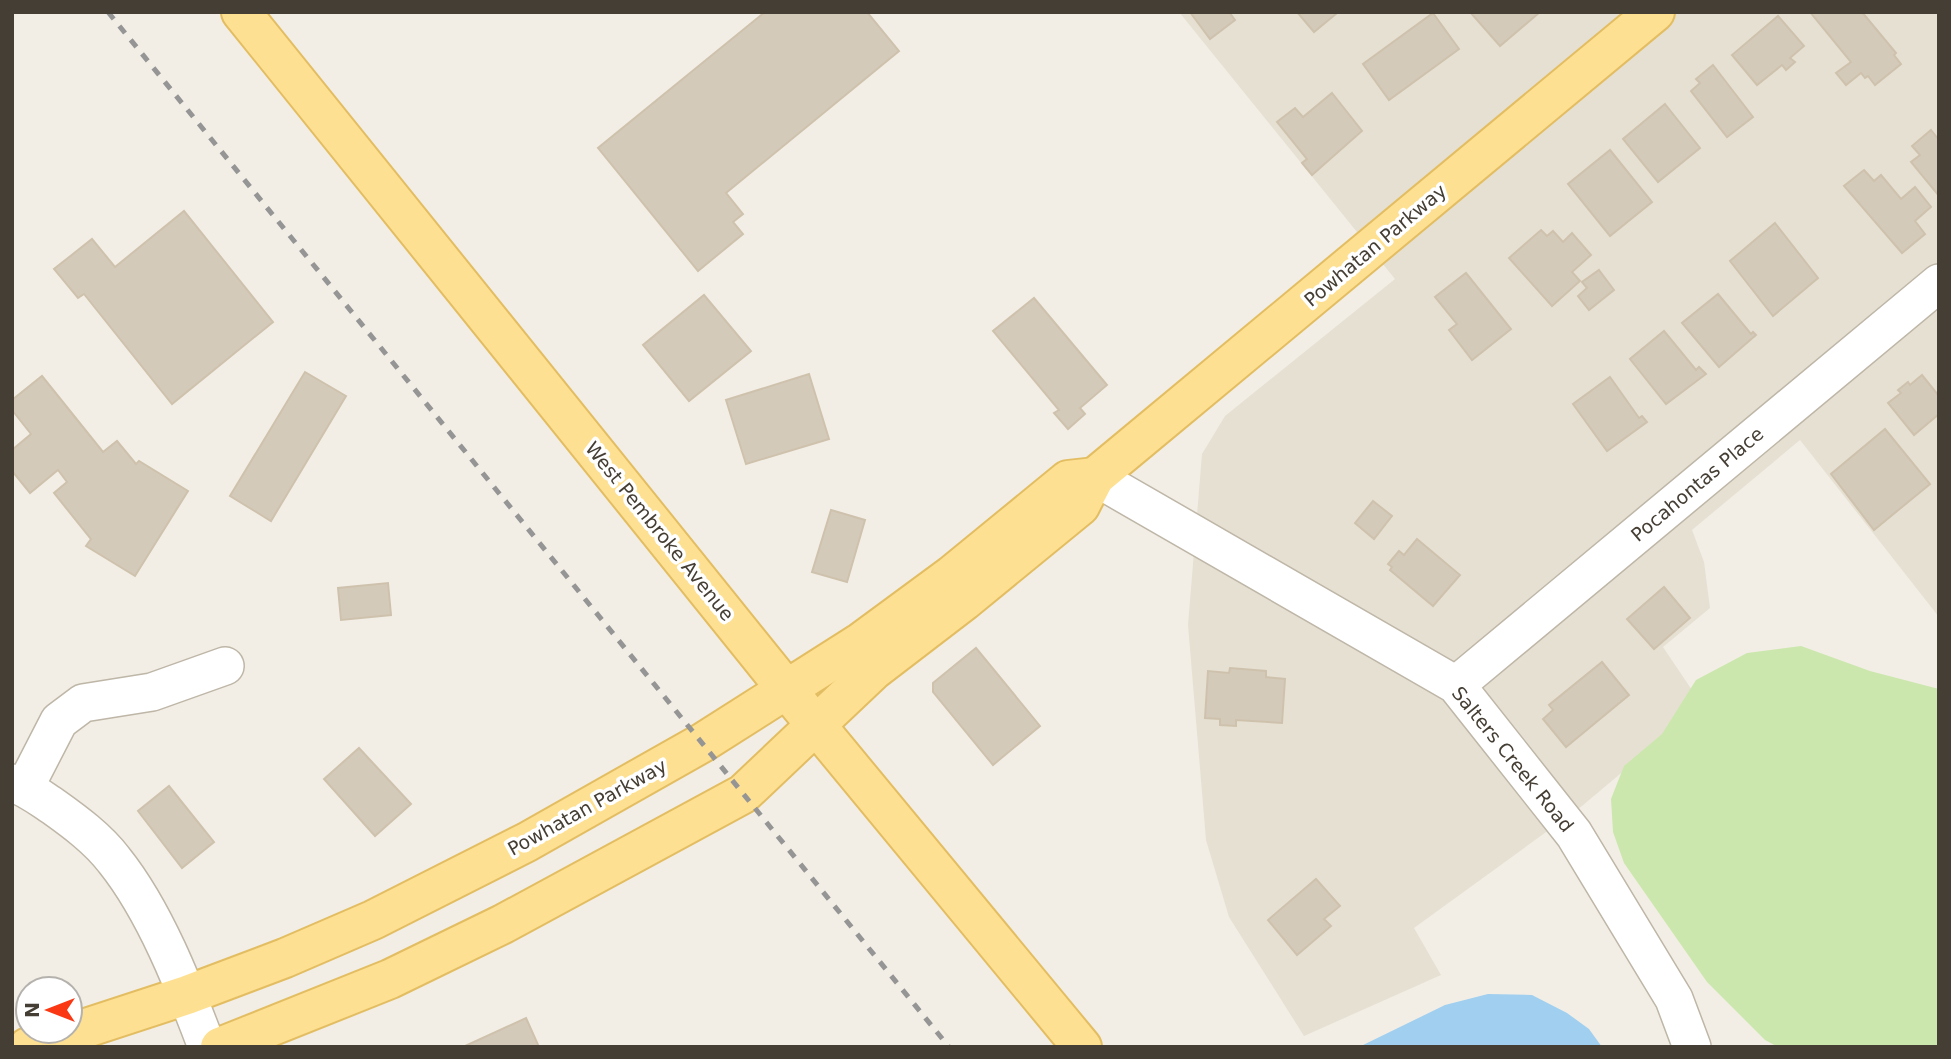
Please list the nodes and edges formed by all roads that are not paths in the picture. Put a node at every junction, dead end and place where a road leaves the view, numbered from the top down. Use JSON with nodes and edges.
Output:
{"nodes":[{"id":1,"x":241,"y":12,"type":"edge"},
{"id":2,"x":1655,"y":12,"type":"edge"},
{"id":3,"x":1939,"y":283,"type":"edge"},
{"id":4,"x":1095,"y":477,"type":"junction"},
{"id":5,"x":225,"y":666,"type":"dead end"},
{"id":6,"x":1456,"y":685,"type":"junction"},
{"id":7,"x":787,"y":690,"type":"junction"},
{"id":8,"x":816,"y":724,"type":"junction"},
{"id":9,"x":18,"y":785,"type":"edge"},
{"id":10,"x":187,"y":995,"type":"junction"},
{"id":11,"x":28,"y":1047,"type":"edge"},
{"id":12,"x":207,"y":1047,"type":"edge"},
{"id":13,"x":220,"y":1047,"type":"edge"},
{"id":14,"x":1082,"y":1047,"type":"edge"},
{"id":15,"x":1692,"y":1047,"type":"edge"}],
"edges":[{"from":1,"to":7,"type":"main road","name":"West Pembroke Avenue"},
{"from":2,"to":4,"type":"main road","name":"Powhatan Parkway"},
{"from":3,"to":6,"type":"street","name":"Pocahontas Place"},
{"from":4,"to":6,"type":"street","name":"Salters Creek Road"},
{"from":4,"to":7,"type":"main road","name":"Powhatan Parkway"},
{"from":4,"to":8,"type":"main road","name":"Powhatan Parkway"},
{"from":5,"to":9,"type":"street"},
{"from":6,"to":15,"type":"street","name":"Salters Creek Road"},
{"from":7,"to":8,"type":"main road","name":"West Pembroke Avenue"},
{"from":7,"to":10,"type":"main road","name":"Powhatan Parkway"},
{"from":8,"to":13,"type":"main road","name":"Powhatan Parkway"},
{"from":8,"to":14,"type":"main road","name":"West Pembroke Avenue"},
{"from":9,"to":10,"type":"street"},
{"from":10,"to":11,"type":"main road","name":"Powhatan Parkway"},
{"from":10,"to":12,"type":"street"}]}
